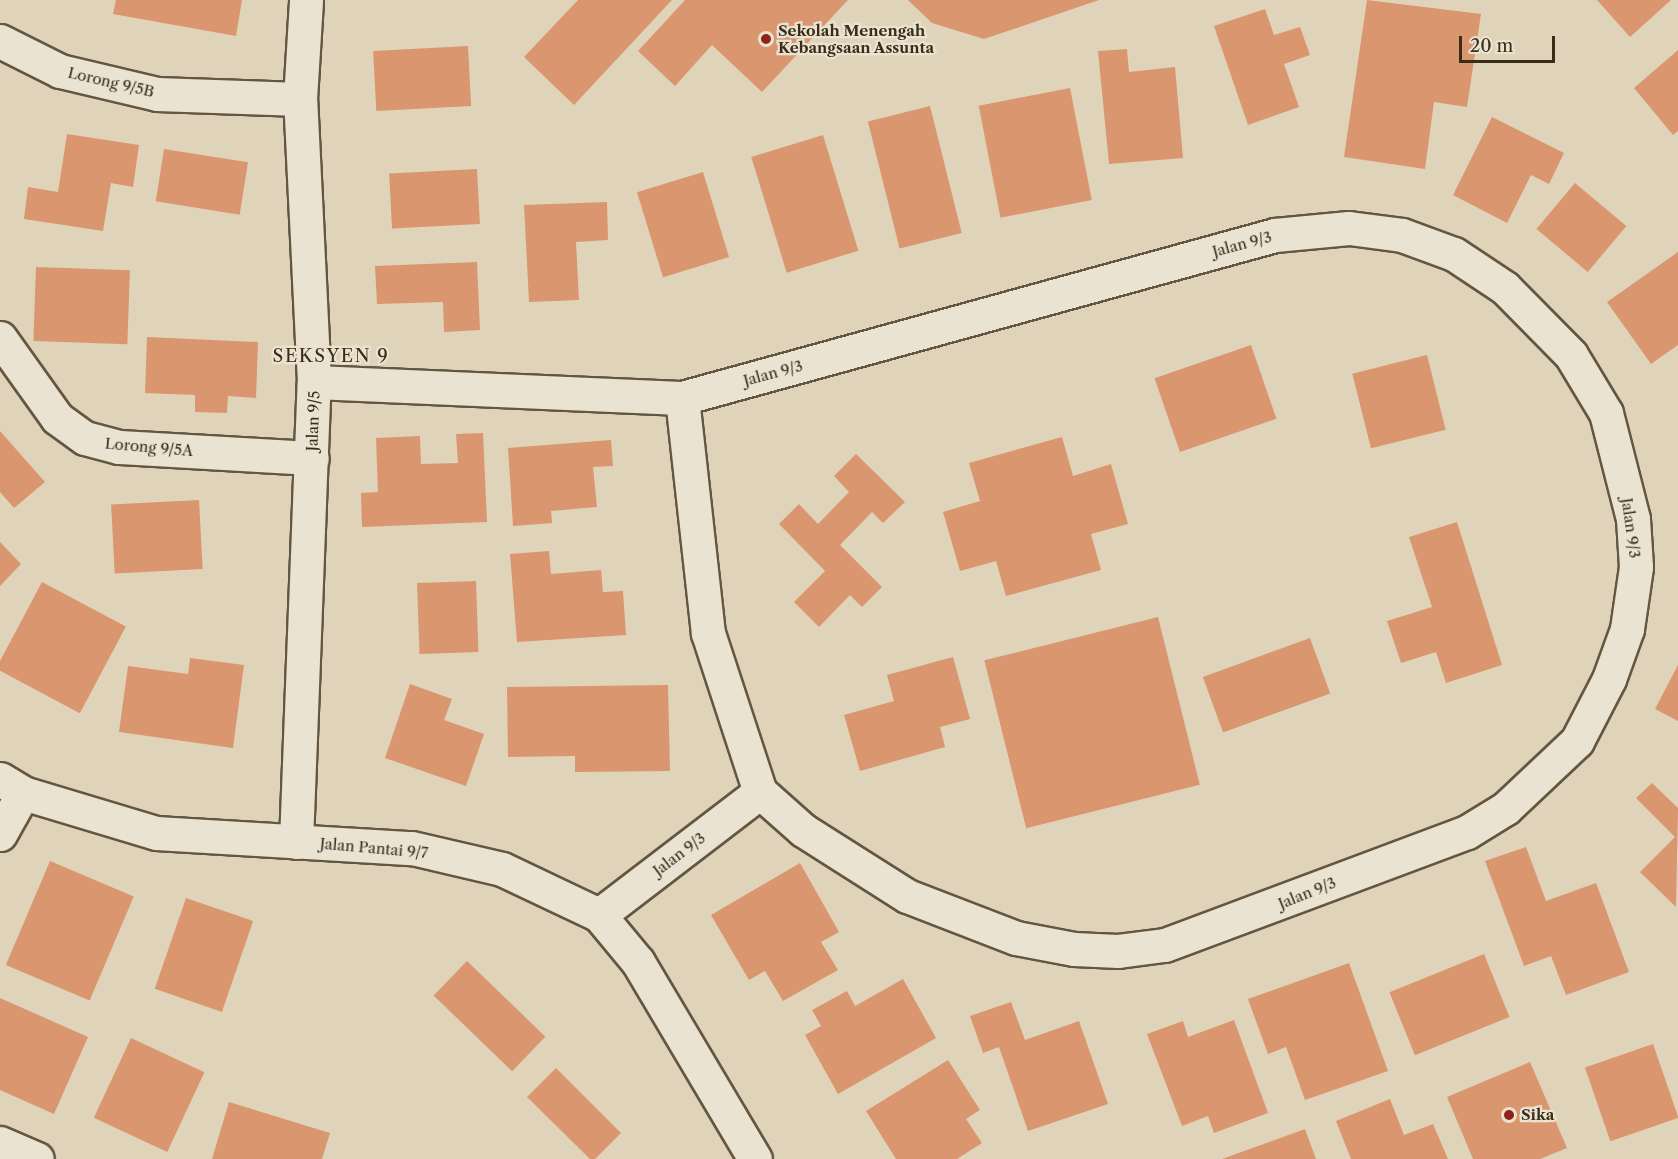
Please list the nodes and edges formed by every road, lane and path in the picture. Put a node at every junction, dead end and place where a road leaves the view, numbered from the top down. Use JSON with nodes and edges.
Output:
{"nodes":[{"id":1,"x":306,"y":0,"type":"edge"},
{"id":2,"x":0,"y":41,"type":"edge"},
{"id":3,"x":300,"y":99,"type":"junction"},
{"id":4,"x":0,"y":338,"type":"edge"},
{"id":5,"x":314,"y":382,"type":"junction"},
{"id":6,"x":681,"y":398,"type":"junction"},
{"id":7,"x":312,"y":458,"type":"junction"},
{"id":8,"x":12,"y":786,"type":"edge"},
{"id":9,"x":760,"y":792,"type":"junction"},
{"id":10,"x":0,"y":834,"type":"edge"},
{"id":11,"x":296,"y":842,"type":"junction"},
{"id":12,"x":599,"y":915,"type":"junction"},
{"id":13,"x":0,"y":1143,"type":"edge"},
{"id":14,"x":37,"y":1159,"type":"edge"},
{"id":15,"x":755,"y":1159,"type":"edge"}],
"edges":[{"from":1,"to":3,"type":"street","name":"Jalan 9/5"},
{"from":2,"to":3,"type":"street","name":"Lorong 9/5B"},
{"from":3,"to":5,"type":"street","name":"Jalan 9/5"},
{"from":4,"to":7,"type":"street","name":"Lorong 9/5A"},
{"from":5,"to":6,"type":"street","name":"Jalan 9/3"},
{"from":5,"to":7,"type":"street","name":"Jalan 9/5"},
{"from":6,"to":9,"type":"street"},
{"from":6,"to":9,"type":"street","name":"Jalan 9/3"},
{"from":7,"to":11,"type":"street","name":"Jalan 9/5"},
{"from":8,"to":10,"type":"street"},
{"from":8,"to":11,"type":"street","name":"Jalan Pantai 9/7"},
{"from":9,"to":12,"type":"street","name":"Jalan 9/3"},
{"from":11,"to":12,"type":"street","name":"Jalan Pantai 9/7"},
{"from":12,"to":15,"type":"street","name":"Jalan Pantai 9/7"},
{"from":13,"to":14,"type":"street"}]}
